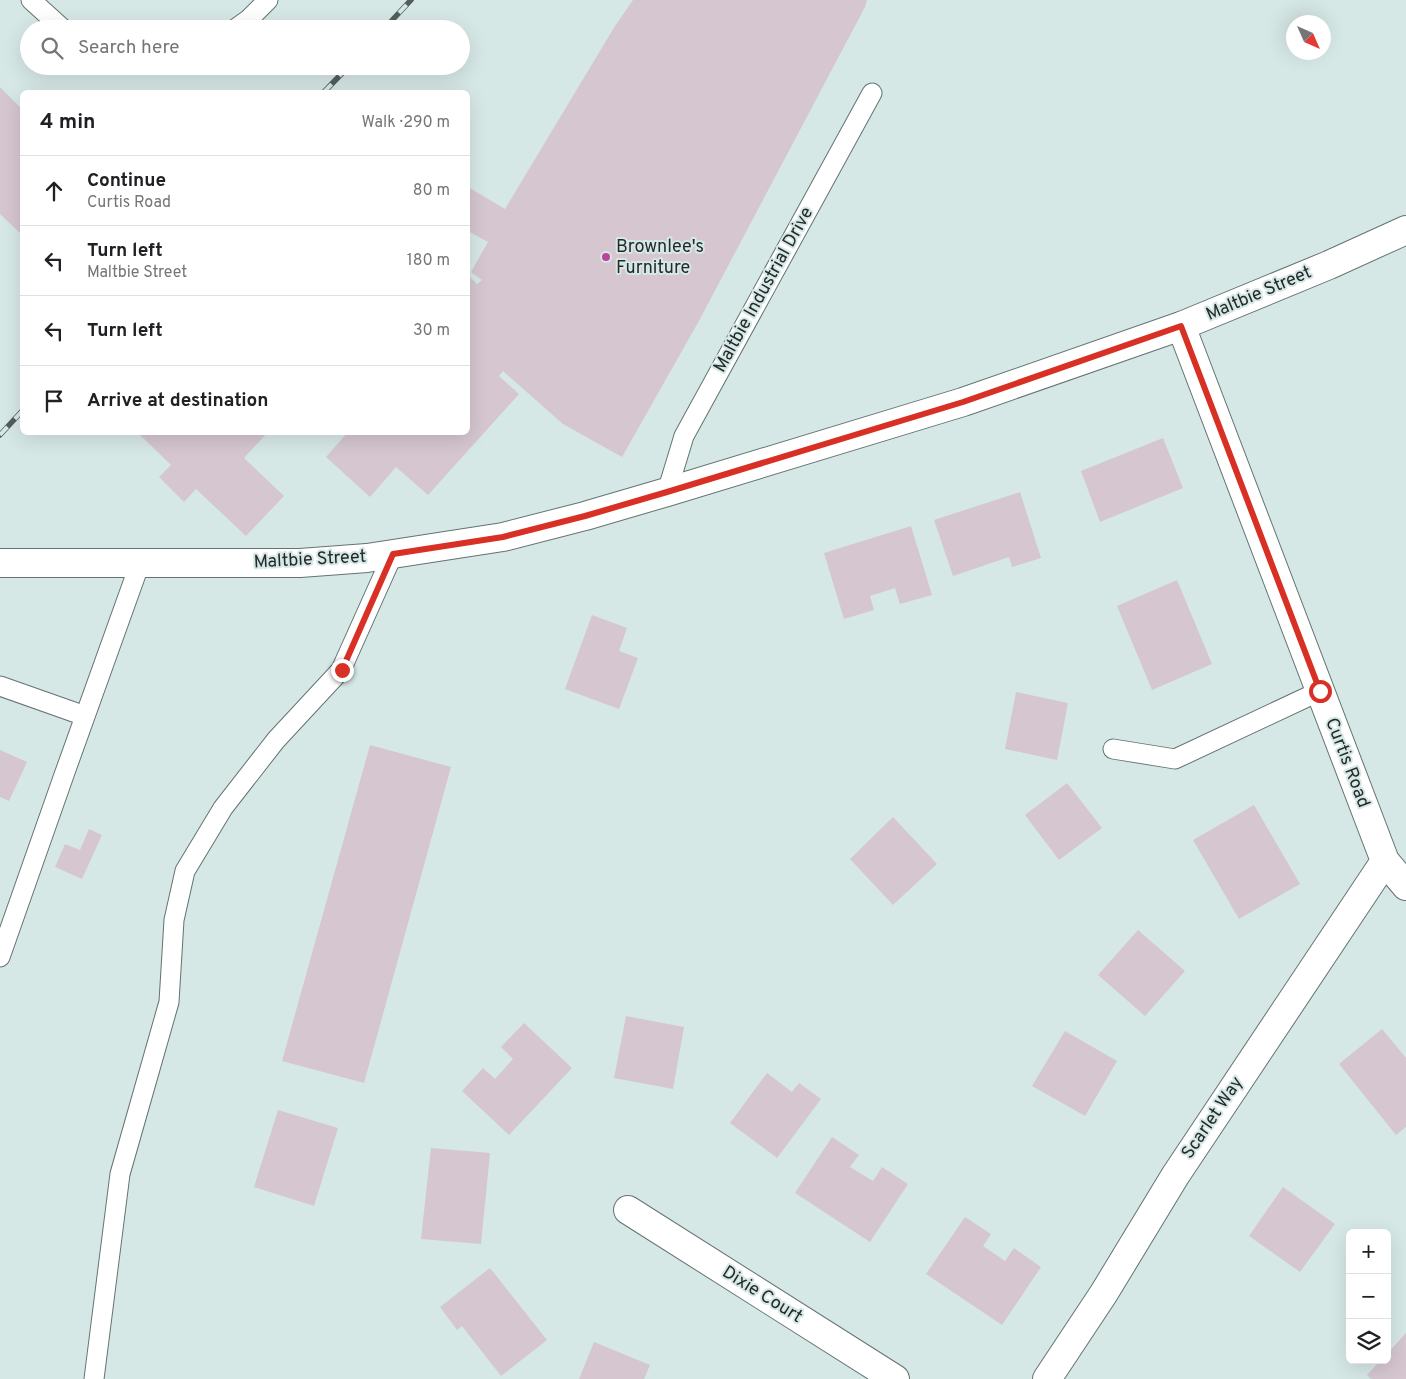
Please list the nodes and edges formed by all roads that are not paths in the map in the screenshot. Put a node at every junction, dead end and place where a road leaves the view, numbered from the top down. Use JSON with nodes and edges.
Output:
{"nodes":[{"id":1,"x":31,"y":0,"type":"edge"},
{"id":2,"x":268,"y":0,"type":"edge"},
{"id":3,"x":53,"y":20,"type":"edge"},
{"id":4,"x":248,"y":20,"type":"edge"},
{"id":5,"x":872,"y":92,"type":"dead end"},
{"id":6,"x":1406,"y":230,"type":"edge"},
{"id":7,"x":1181,"y":326,"type":"junction"},
{"id":8,"x":667,"y":492,"type":"junction"},
{"id":9,"x":393,"y":554,"type":"junction"},
{"id":10,"x":0,"y":563,"type":"edge"},
{"id":11,"x":140,"y":563,"type":"junction"},
{"id":12,"x":0,"y":686,"type":"edge"},
{"id":13,"x":1320,"y":691,"type":"junction"},
{"id":14,"x":85,"y":716,"type":"junction"},
{"id":15,"x":1113,"y":749,"type":"dead end"},
{"id":16,"x":1384,"y":861,"type":"junction"},
{"id":17,"x":1406,"y":886,"type":"edge"},
{"id":18,"x":0,"y":957,"type":"edge"},
{"id":19,"x":628,"y":1210,"type":"dead end"},
{"id":20,"x":94,"y":1379,"type":"edge"},
{"id":21,"x":896,"y":1379,"type":"edge"},
{"id":22,"x":1047,"y":1379,"type":"edge"}],
"edges":[{"from":1,"to":3,"type":"lane"},
{"from":2,"to":4,"type":"lane"},
{"from":5,"to":8,"type":"lane","name":"Maltbie Industrial Drive"},
{"from":6,"to":7,"type":"street","name":"Maltbie Street"},
{"from":7,"to":8,"type":"street","name":"Maltbie Street"},
{"from":7,"to":13,"type":"street","name":"Curtis Road"},
{"from":8,"to":9,"type":"street","name":"Maltbie Street"},
{"from":9,"to":11,"type":"street","name":"Maltbie Street"},
{"from":9,"to":20,"type":"lane"},
{"from":10,"to":11,"type":"street","name":"Maltbie Street"},
{"from":11,"to":14,"type":"lane"},
{"from":12,"to":14,"type":"lane"},
{"from":13,"to":15,"type":"lane"},
{"from":13,"to":16,"type":"street","name":"Curtis Road"},
{"from":14,"to":18,"type":"lane"},
{"from":16,"to":17,"type":"street","name":"Curtis Road"},
{"from":16,"to":22,"type":"street","name":"Scarlet Way"},
{"from":19,"to":21,"type":"street","name":"Dixie Court"}]}
